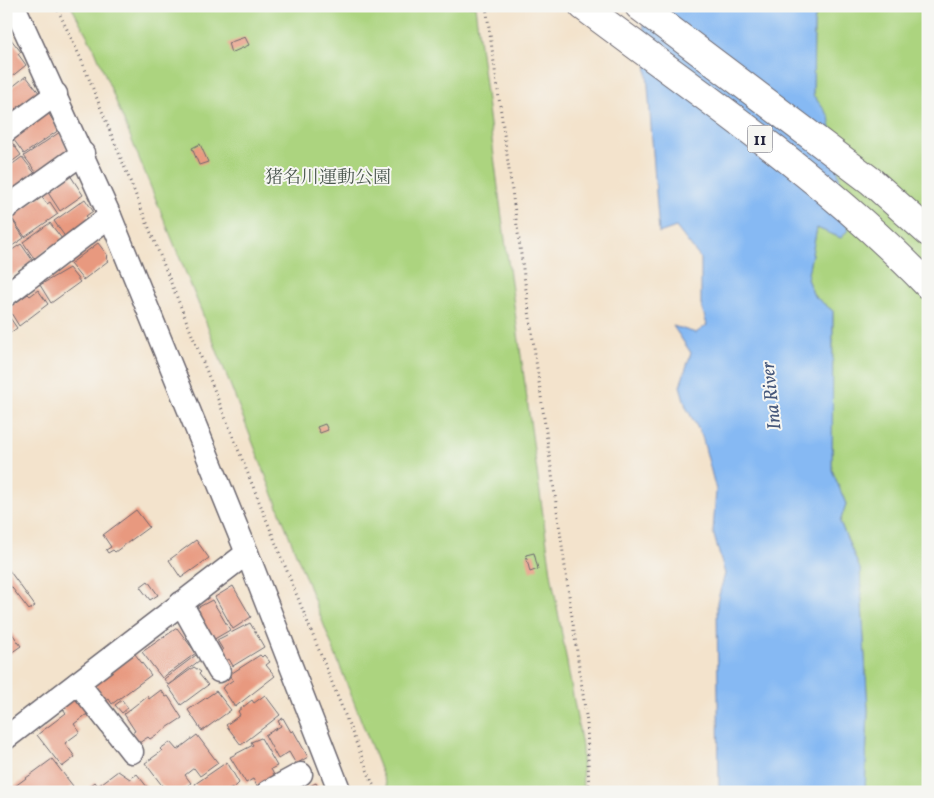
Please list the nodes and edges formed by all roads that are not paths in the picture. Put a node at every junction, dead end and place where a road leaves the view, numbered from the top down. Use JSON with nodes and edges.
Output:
{"nodes":[{"id":1,"x":13,"y":6,"type":"edge"},
{"id":2,"x":583,"y":6,"type":"edge"},
{"id":3,"x":639,"y":6,"type":"edge"},
{"id":4,"x":6,"y":10,"type":"edge"},
{"id":5,"x":56,"y":94,"type":"junction"},
{"id":6,"x":6,"y":131,"type":"edge"},
{"id":7,"x":83,"y":153,"type":"junction"},
{"id":8,"x":6,"y":208,"type":"edge"},
{"id":9,"x":110,"y":216,"type":"junction"},
{"id":10,"x":928,"y":232,"type":"edge"},
{"id":11,"x":928,"y":285,"type":"edge"},
{"id":12,"x":6,"y":295,"type":"edge"},
{"id":13,"x":247,"y":553,"type":"junction"},
{"id":14,"x":181,"y":604,"type":"junction"},
{"id":15,"x":219,"y":670,"type":"dead end"},
{"id":16,"x":78,"y":683,"type":"junction"},
{"id":17,"x":6,"y":738,"type":"edge"},
{"id":18,"x":132,"y":752,"type":"dead end"},
{"id":19,"x":301,"y":774,"type":"dead end"},
{"id":20,"x":268,"y":792,"type":"edge"},
{"id":21,"x":340,"y":792,"type":"edge"}],
"edges":[{"from":1,"to":4,"type":"main road"},
{"from":1,"to":5,"type":"street"},
{"from":2,"to":11,"type":"main road","number":"11"},
{"from":3,"to":10,"type":"main road","number":"11"},
{"from":5,"to":6,"type":"street"},
{"from":5,"to":7,"type":"street"},
{"from":7,"to":8,"type":"street"},
{"from":7,"to":9,"type":"street"},
{"from":9,"to":12,"type":"street"},
{"from":9,"to":13,"type":"street"},
{"from":13,"to":14,"type":"street"},
{"from":13,"to":21,"type":"street"},
{"from":14,"to":15,"type":"street"},
{"from":14,"to":16,"type":"street"},
{"from":16,"to":17,"type":"street"},
{"from":16,"to":18,"type":"street"},
{"from":19,"to":20,"type":"street"}]}
